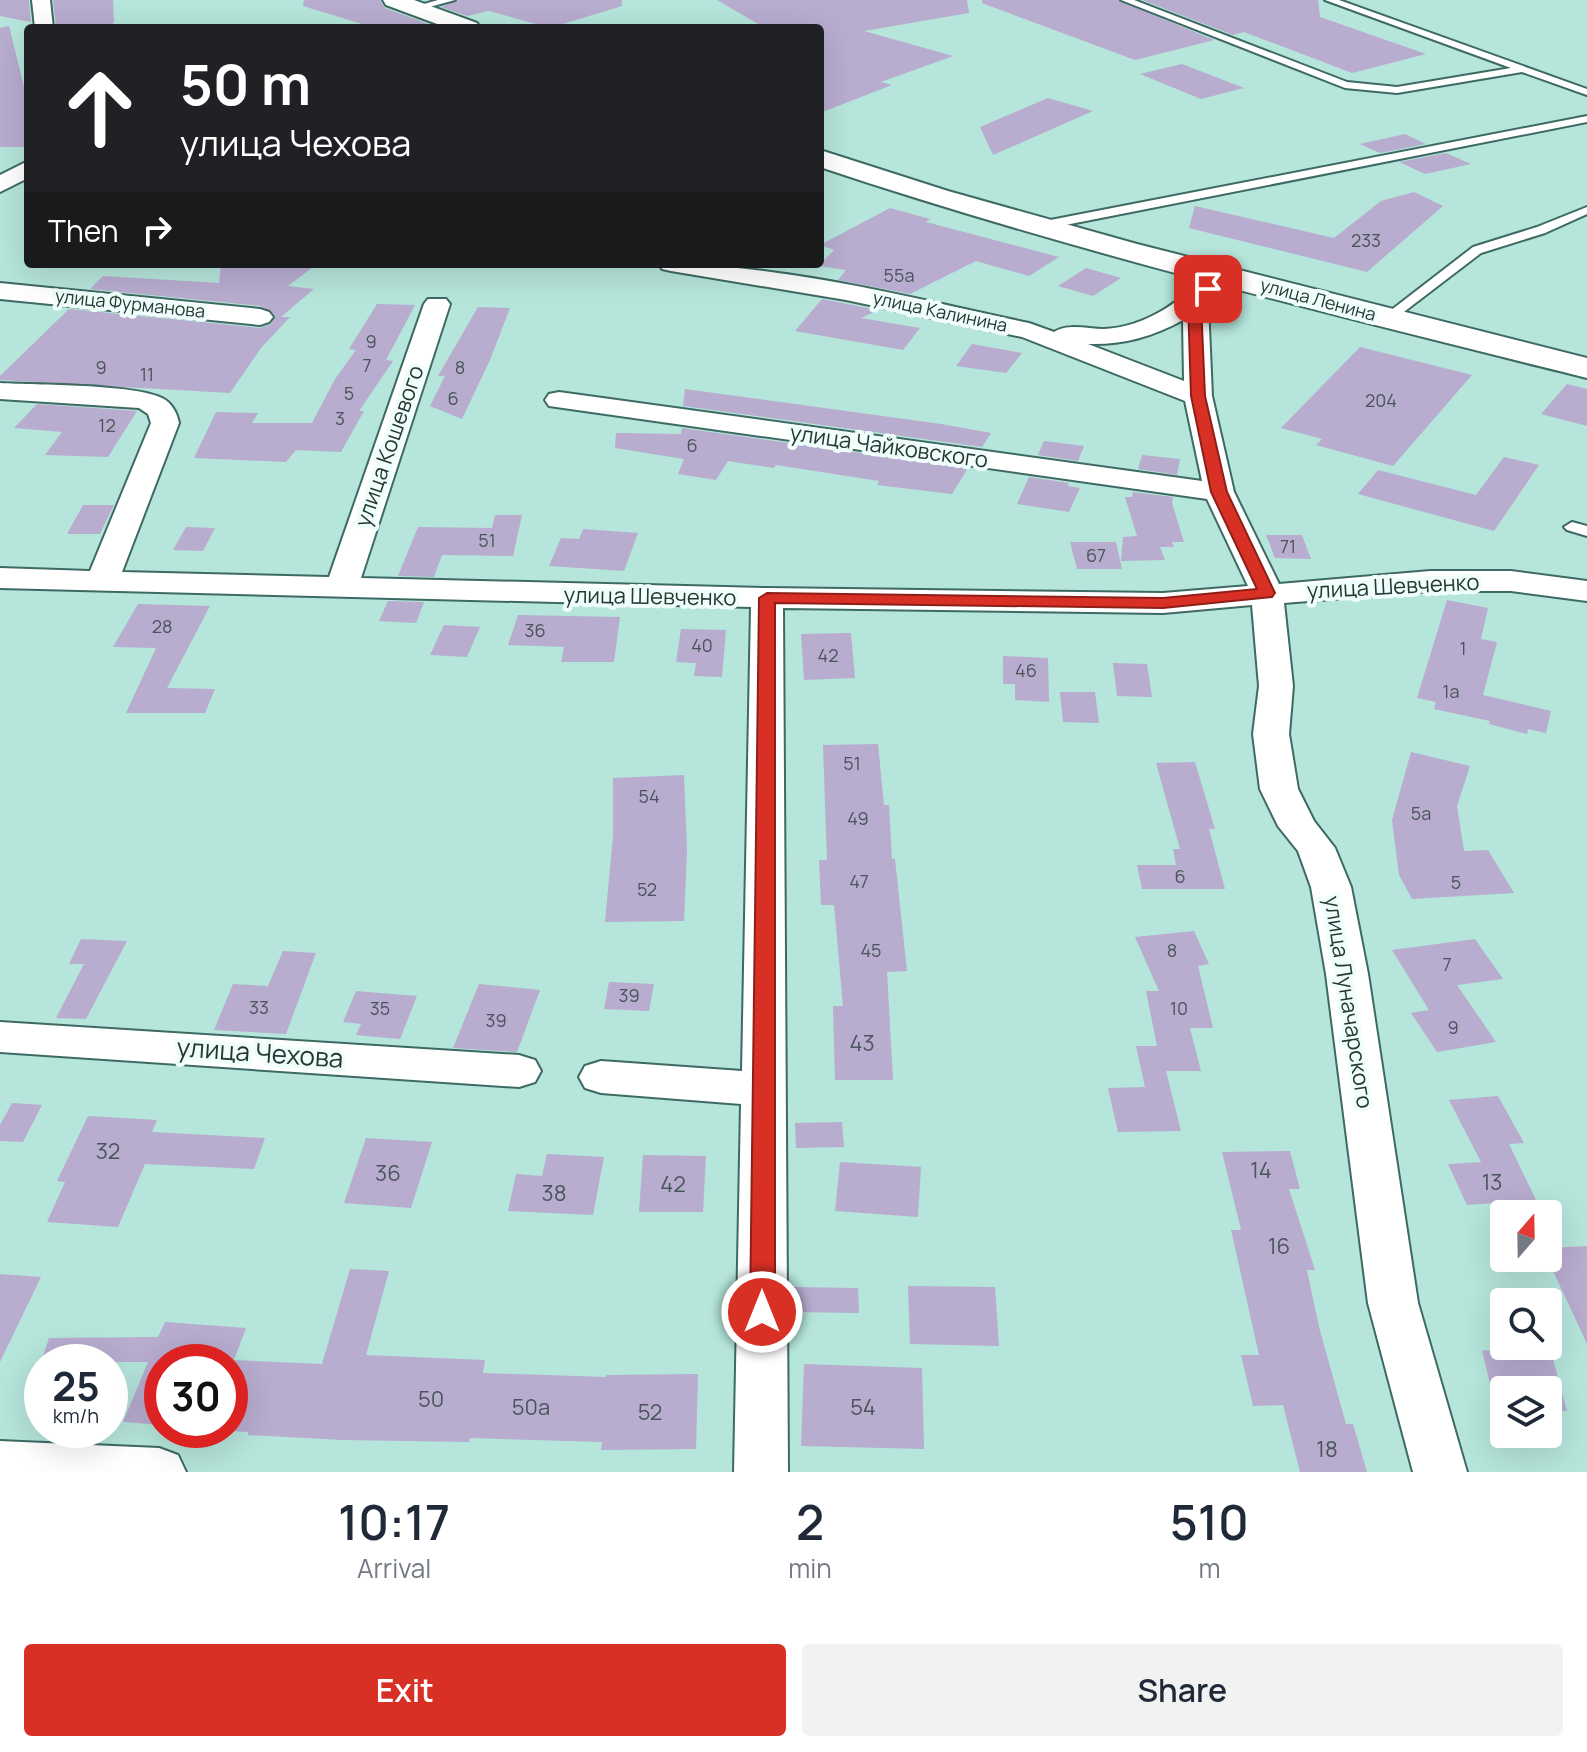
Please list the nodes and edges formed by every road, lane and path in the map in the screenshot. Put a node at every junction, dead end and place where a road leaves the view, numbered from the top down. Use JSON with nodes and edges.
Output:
{"nodes":[{"id":1,"x":41,"y":0,"type":"edge"},
{"id":2,"x":450,"y":0,"type":"edge"},
{"id":3,"x":1126,"y":0,"type":"edge"},
{"id":4,"x":1330,"y":0,"type":"edge"},
{"id":5,"x":404,"y":4,"type":"edge"},
{"id":6,"x":44,"y":24,"type":"edge"},
{"id":7,"x":458,"y":24,"type":"edge"},
{"id":8,"x":1523,"y":69,"type":"junction"},
{"id":9,"x":1587,"y":92,"type":"edge"},
{"id":10,"x":1587,"y":119,"type":"edge"},
{"id":11,"x":824,"y":159,"type":"edge"},
{"id":12,"x":0,"y":164,"type":"edge"},
{"id":13,"x":24,"y":167,"type":"edge"},
{"id":14,"x":24,"y":170,"type":"edge"},
{"id":15,"x":0,"y":185,"type":"edge"},
{"id":16,"x":1587,"y":210,"type":"edge"},
{"id":17,"x":1040,"y":226,"type":"junction"},
{"id":18,"x":696,"y":268,"type":"edge"},
{"id":19,"x":1222,"y":275,"type":"junction"},
{"id":20,"x":0,"y":291,"type":"edge"},
{"id":21,"x":1195,"y":302,"type":"junction"},
{"id":22,"x":437,"y":304,"type":"dead end"},
{"id":23,"x":260,"y":317,"type":"dead end"},
{"id":24,"x":1387,"y":318,"type":"junction"},
{"id":25,"x":1029,"y":331,"type":"junction"},
{"id":26,"x":1587,"y":368,"type":"edge"},
{"id":27,"x":0,"y":391,"type":"edge"},
{"id":28,"x":1198,"y":396,"type":"junction"},
{"id":29,"x":559,"y":400,"type":"dead end"},
{"id":30,"x":1219,"y":492,"type":"junction"},
{"id":31,"x":0,"y":578,"type":"edge"},
{"id":32,"x":102,"y":581,"type":"junction"},
{"id":33,"x":341,"y":588,"type":"junction"},
{"id":34,"x":1587,"y":591,"type":"edge"},
{"id":35,"x":1267,"y":593,"type":"junction"},
{"id":36,"x":767,"y":598,"type":"junction"},
{"id":37,"x":0,"y":1037,"type":"edge"},
{"id":38,"x":519,"y":1071,"type":"dead end"},
{"id":39,"x":601,"y":1077,"type":"dead end"},
{"id":40,"x":764,"y":1089,"type":"junction"},
{"id":41,"x":0,"y":1465,"type":"edge"},
{"id":42,"x":159,"y":1472,"type":"edge"},
{"id":43,"x":761,"y":1472,"type":"edge"},
{"id":44,"x":1440,"y":1472,"type":"edge"}],
"edges":[{"from":1,"to":6,"type":"street"},
{"from":2,"to":5,"type":"lane"},
{"from":3,"to":8,"type":"lane"},
{"from":4,"to":8,"type":"lane"},
{"from":5,"to":7,"type":"street"},
{"from":8,"to":9,"type":"lane"},
{"from":10,"to":17,"type":"lane"},
{"from":11,"to":17,"type":"street","name":"улица Ленина"},
{"from":12,"to":13,"type":"street"},
{"from":14,"to":15,"type":"street"},
{"from":16,"to":24,"type":"lane"},
{"from":17,"to":19,"type":"street","name":"улица Ленина"},
{"from":18,"to":25,"type":"street","name":"улица Калинина"},
{"from":19,"to":21,"type":"street"},
{"from":19,"to":24,"type":"street","name":"улица Ленина"},
{"from":20,"to":23,"type":"street","name":"улица Фурманова"},
{"from":21,"to":25,"type":"street"},
{"from":21,"to":28,"type":"street","name":"улица Луначарского"},
{"from":22,"to":33,"type":"street","name":"улица Кошевого"},
{"from":24,"to":26,"type":"street","name":"улица Ленина"},
{"from":25,"to":28,"type":"street","name":"улица Калинина"},
{"from":27,"to":32,"type":"street"},
{"from":28,"to":30,"type":"street","name":"улица Луначарского"},
{"from":29,"to":30,"type":"street","name":"улица Чайковского"},
{"from":30,"to":35,"type":"street","name":"улица Луначарского"},
{"from":31,"to":32,"type":"street","name":"улица Шевченко"},
{"from":32,"to":33,"type":"street","name":"улица Шевченко"},
{"from":33,"to":36,"type":"street","name":"улица Шевченко"},
{"from":34,"to":35,"type":"street","name":"улица Шевченко"},
{"from":35,"to":36,"type":"street","name":"улица Шевченко"},
{"from":35,"to":44,"type":"street","name":"улица Луначарского"},
{"from":36,"to":40,"type":"street"},
{"from":37,"to":38,"type":"street","name":"улица Чехова"},
{"from":39,"to":40,"type":"street"},
{"from":40,"to":43,"type":"street"},
{"from":41,"to":42,"type":"street"}]}
